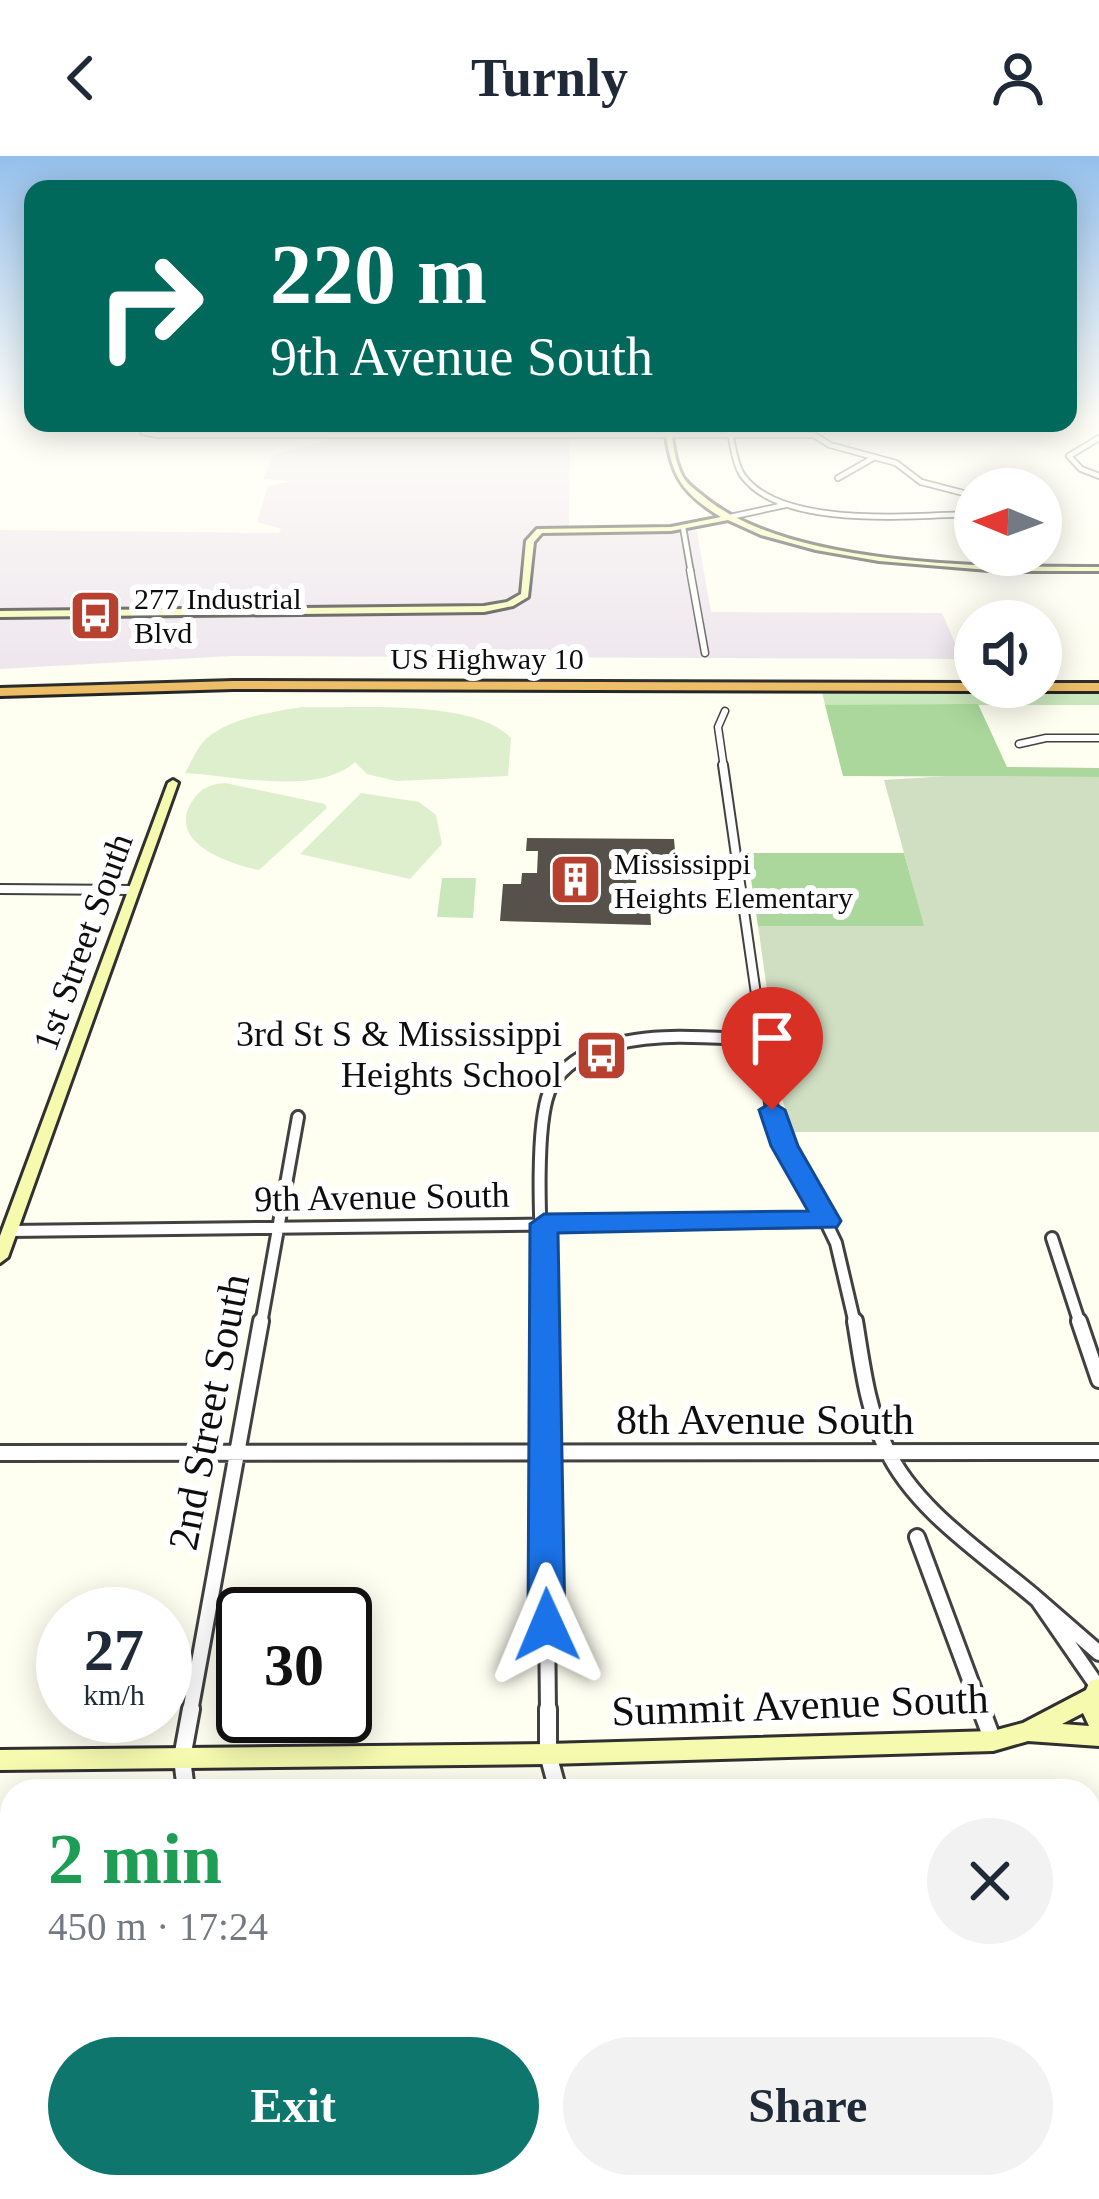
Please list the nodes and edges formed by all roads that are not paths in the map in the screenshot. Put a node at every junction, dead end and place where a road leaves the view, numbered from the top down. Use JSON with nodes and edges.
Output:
{"nodes":[{"id":1,"x":719,"y":510,"type":"edge"},
{"id":2,"x":761,"y":510,"type":"edge"},
{"id":3,"x":825,"y":510,"type":"edge"},
{"id":4,"x":954,"y":514,"type":"edge"},
{"id":5,"x":730,"y":518,"type":"junction"},
{"id":6,"x":682,"y":527,"type":"junction"},
{"id":7,"x":1099,"y":569,"type":"edge"},
{"id":8,"x":0,"y":614,"type":"edge"},
{"id":9,"x":705,"y":653,"type":"dead end"},
{"id":10,"x":954,"y":674,"type":"edge"},
{"id":11,"x":1062,"y":675,"type":"edge"},
{"id":12,"x":1099,"y":675,"type":"edge"},
{"id":13,"x":0,"y":680,"type":"edge"},
{"id":14,"x":954,"y":687,"type":"edge"},
{"id":15,"x":1062,"y":687,"type":"edge"},
{"id":16,"x":1099,"y":687,"type":"edge"},
{"id":17,"x":0,"y":692,"type":"edge"},
{"id":18,"x":725,"y":711,"type":"dead end"},
{"id":19,"x":1099,"y":738,"type":"edge"},
{"id":20,"x":1019,"y":744,"type":"dead end"},
{"id":21,"x":173,"y":783,"type":"dead end"},
{"id":22,"x":0,"y":889,"type":"edge"},
{"id":23,"x":134,"y":890,"type":"junction"},
{"id":24,"x":762,"y":1040,"type":"junction"},
{"id":25,"x":298,"y":1117,"type":"dead end"},
{"id":26,"x":827,"y":1221,"type":"junction"},
{"id":27,"x":544,"y":1224,"type":"junction"},
{"id":28,"x":280,"y":1230,"type":"junction"},
{"id":29,"x":10,"y":1231,"type":"junction"},
{"id":30,"x":1052,"y":1238,"type":"dead end"},
{"id":31,"x":0,"y":1257,"type":"edge"},
{"id":32,"x":1093,"y":1345,"type":"edge"},
{"id":33,"x":1099,"y":1380,"type":"edge"},
{"id":34,"x":887,"y":1451,"type":"junction"},
{"id":35,"x":1099,"y":1452,"type":"edge"},
{"id":36,"x":0,"y":1453,"type":"edge"},
{"id":37,"x":238,"y":1454,"type":"junction"},
{"id":38,"x":545,"y":1455,"type":"junction"},
{"id":39,"x":917,"y":1537,"type":"dead end"},
{"id":40,"x":1038,"y":1600,"type":"junction"},
{"id":41,"x":1099,"y":1653,"type":"edge"},
{"id":42,"x":1097,"y":1690,"type":"edge"},
{"id":43,"x":1099,"y":1724,"type":"edge"},
{"id":44,"x":1027,"y":1732,"type":"junction"},
{"id":45,"x":1099,"y":1736,"type":"edge"},
{"id":46,"x":993,"y":1741,"type":"junction"},
{"id":47,"x":548,"y":1754,"type":"junction"},
{"id":48,"x":182,"y":1758,"type":"junction"},
{"id":49,"x":0,"y":1760,"type":"edge"},
{"id":50,"x":185,"y":1779,"type":"edge"},
{"id":51,"x":555,"y":1779,"type":"edge"}],
"edges":[{"from":1,"to":5,"type":"street"},
{"from":2,"to":5,"type":"street"},
{"from":3,"to":4,"type":"street"},
{"from":5,"to":6,"type":"street"},
{"from":5,"to":7,"type":"street"},
{"from":6,"to":8,"type":"street"},
{"from":6,"to":9,"type":"street"},
{"from":10,"to":13,"type":"highway","name":"US Highway 10"},
{"from":11,"to":12,"type":"highway"},
{"from":14,"to":17,"type":"highway","name":"US Highway 10"},
{"from":15,"to":16,"type":"highway"},
{"from":18,"to":24,"type":"street"},
{"from":19,"to":20,"type":"street"},
{"from":21,"to":23,"type":"street","name":"1st Street South"},
{"from":22,"to":23,"type":"street"},
{"from":23,"to":29,"type":"street","name":"1st Street South"},
{"from":24,"to":26,"type":"street"},
{"from":24,"to":27,"type":"street"},
{"from":25,"to":28,"type":"street","name":"2nd Street South"},
{"from":26,"to":27,"type":"street","name":"9th Avenue South"},
{"from":26,"to":34,"type":"street"},
{"from":27,"to":28,"type":"street","name":"9th Avenue South"},
{"from":27,"to":38,"type":"street"},
{"from":28,"to":29,"type":"street","name":"9th Avenue South"},
{"from":28,"to":37,"type":"street","name":"2nd Street South"},
{"from":29,"to":31,"type":"street","name":"1st Street South"},
{"from":30,"to":32,"type":"street"},
{"from":32,"to":33,"type":"street"},
{"from":34,"to":35,"type":"street","name":"8th Avenue South"},
{"from":34,"to":38,"type":"street","name":"8th Avenue South"},
{"from":34,"to":40,"type":"street"},
{"from":36,"to":37,"type":"street","name":"8th Avenue South"},
{"from":37,"to":38,"type":"street","name":"8th Avenue South"},
{"from":37,"to":48,"type":"street","name":"2nd Street South"},
{"from":38,"to":47,"type":"street"},
{"from":39,"to":46,"type":"street"},
{"from":40,"to":41,"type":"street"},
{"from":40,"to":42,"type":"street"},
{"from":42,"to":43,"type":"street"},
{"from":42,"to":44,"type":"street","name":"Summit Avenue South"},
{"from":44,"to":45,"type":"street","name":"Summit Avenue South"},
{"from":44,"to":46,"type":"street","name":"Summit Avenue South"},
{"from":46,"to":47,"type":"street","name":"Summit Avenue South"},
{"from":47,"to":48,"type":"street","name":"Summit Avenue South"},
{"from":47,"to":51,"type":"street"},
{"from":48,"to":49,"type":"street","name":"Summit Avenue South"},
{"from":48,"to":50,"type":"street","name":"2nd Street South"}]}
